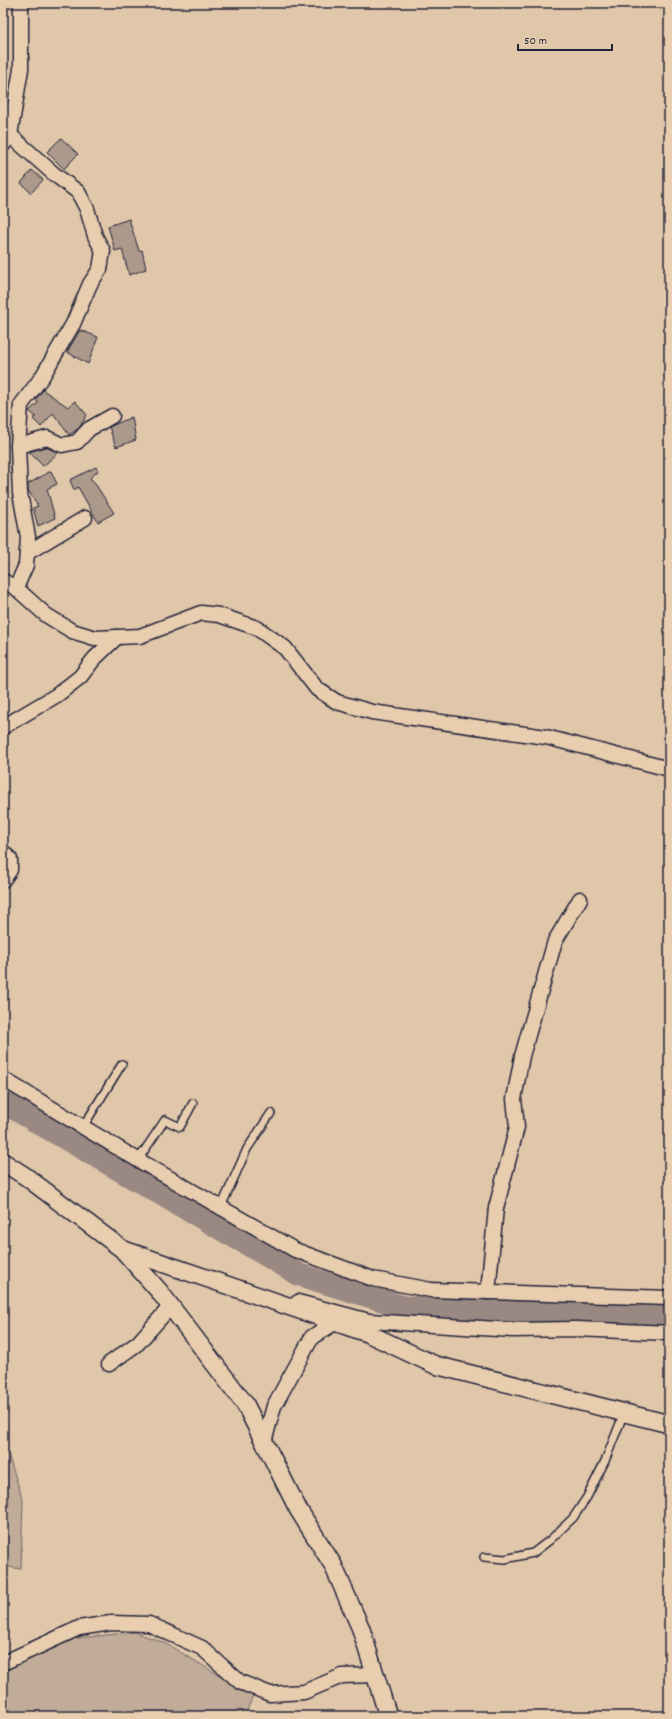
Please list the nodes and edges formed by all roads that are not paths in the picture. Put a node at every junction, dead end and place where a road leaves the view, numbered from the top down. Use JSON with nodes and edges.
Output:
{"nodes":[{"id":1,"x":21,"y":3,"type":"edge"},
{"id":2,"x":7,"y":140,"type":"edge"},
{"id":3,"x":112,"y":416,"type":"dead end"},
{"id":4,"x":18,"y":446,"type":"junction"},
{"id":5,"x":85,"y":518,"type":"dead end"},
{"id":6,"x":27,"y":553,"type":"junction"},
{"id":7,"x":3,"y":582,"type":"edge"},
{"id":8,"x":16,"y":588,"type":"junction"},
{"id":9,"x":117,"y":637,"type":"junction"},
{"id":10,"x":3,"y":727,"type":"edge"},
{"id":11,"x":669,"y":769,"type":"edge"},
{"id":12,"x":3,"y":852,"type":"edge"},
{"id":13,"x":3,"y":880,"type":"edge"},
{"id":14,"x":580,"y":899,"type":"dead end"},
{"id":15,"x":122,"y":1064,"type":"dead end"},
{"id":16,"x":3,"y":1079,"type":"edge"},
{"id":17,"x":193,"y":1103,"type":"dead end"},
{"id":18,"x":271,"y":1113,"type":"dead end"},
{"id":19,"x":83,"y":1127,"type":"junction"},
{"id":20,"x":138,"y":1160,"type":"junction"},
{"id":21,"x":3,"y":1162,"type":"edge"},
{"id":22,"x":221,"y":1207,"type":"junction"},
{"id":23,"x":122,"y":1249,"type":"junction"},
{"id":24,"x":488,"y":1292,"type":"junction"},
{"id":25,"x":268,"y":1298,"type":"junction"},
{"id":26,"x":669,"y":1298,"type":"edge"},
{"id":27,"x":171,"y":1306,"type":"junction"},
{"id":28,"x":336,"y":1322,"type":"junction"},
{"id":29,"x":669,"y":1333,"type":"edge"},
{"id":30,"x":109,"y":1364,"type":"dead end"},
{"id":31,"x":624,"y":1413,"type":"junction"},
{"id":32,"x":669,"y":1424,"type":"edge"},
{"id":33,"x":264,"y":1442,"type":"junction"},
{"id":34,"x":484,"y":1557,"type":"dead end"},
{"id":35,"x":3,"y":1663,"type":"edge"},
{"id":36,"x":375,"y":1675,"type":"junction"},
{"id":37,"x":388,"y":1716,"type":"edge"}],
"edges":[{"from":1,"to":2,"type":"street"},
{"from":2,"to":4,"type":"street"},
{"from":3,"to":4,"type":"street"},
{"from":4,"to":6,"type":"street"},
{"from":5,"to":6,"type":"street"},
{"from":6,"to":8,"type":"street"},
{"from":7,"to":8,"type":"street"},
{"from":8,"to":9,"type":"street"},
{"from":9,"to":10,"type":"street"},
{"from":9,"to":11,"type":"street"},
{"from":12,"to":13,"type":"street"},
{"from":14,"to":24,"type":"street"},
{"from":15,"to":19,"type":"lane"},
{"from":16,"to":19,"type":"street"},
{"from":17,"to":20,"type":"lane"},
{"from":18,"to":22,"type":"lane"},
{"from":19,"to":20,"type":"street"},
{"from":20,"to":22,"type":"street"},
{"from":21,"to":23,"type":"street"},
{"from":22,"to":24,"type":"street"},
{"from":23,"to":25,"type":"street"},
{"from":23,"to":27,"type":"street"},
{"from":24,"to":26,"type":"street"},
{"from":25,"to":28,"type":"street"},
{"from":25,"to":29,"type":"street"},
{"from":27,"to":30,"type":"street"},
{"from":27,"to":33,"type":"street"},
{"from":28,"to":31,"type":"street"},
{"from":28,"to":33,"type":"street"},
{"from":31,"to":32,"type":"street"},
{"from":31,"to":34,"type":"lane"},
{"from":33,"to":36,"type":"street"},
{"from":35,"to":36,"type":"street"},
{"from":36,"to":37,"type":"street"}]}
